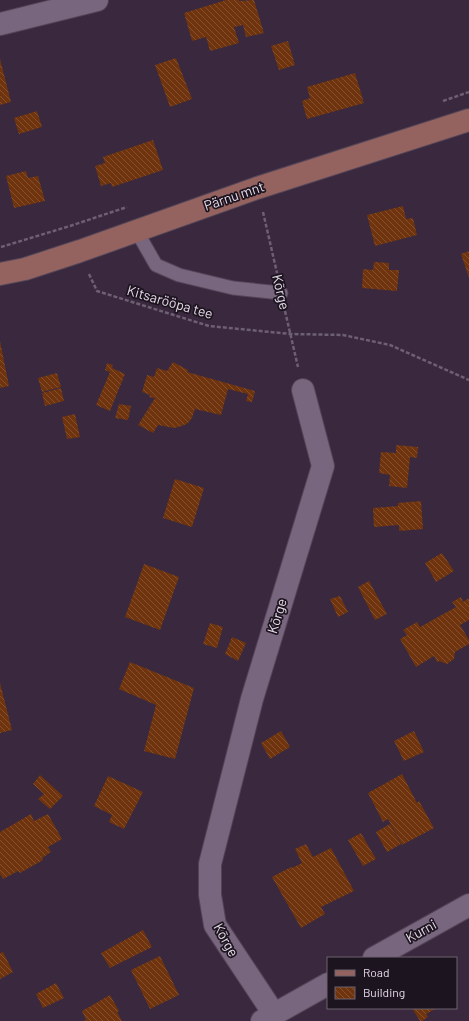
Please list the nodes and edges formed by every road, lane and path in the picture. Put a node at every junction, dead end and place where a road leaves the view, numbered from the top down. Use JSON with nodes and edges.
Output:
{"nodes":[{"id":1,"x":97,"y":0,"type":"edge"},
{"id":2,"x":0,"y":24,"type":"edge"},
{"id":3,"x":469,"y":120,"type":"edge"},
{"id":4,"x":262,"y":205,"type":"dead end"},
{"id":5,"x":70,"y":226,"type":"dead end"},
{"id":6,"x":136,"y":230,"type":"junction"},
{"id":7,"x":0,"y":248,"type":"edge"},
{"id":8,"x":0,"y":274,"type":"edge"},
{"id":9,"x":97,"y":291,"type":"dead end"},
{"id":10,"x":281,"y":293,"type":"junction"},
{"id":11,"x":290,"y":334,"type":"junction"},
{"id":12,"x":469,"y":380,"type":"edge"},
{"id":13,"x":303,"y":390,"type":"joint"},
{"id":14,"x":469,"y":905,"type":"edge"},
{"id":15,"x":376,"y":957,"type":"edge"},
{"id":16,"x":327,"y":985,"type":"edge"},
{"id":17,"x":268,"y":1018,"type":"edge"}],
"edges":[{"from":1,"to":2,"type":"street"},
{"from":3,"to":6,"type":"main road","name":"Pärnu mnt"},
{"from":4,"to":10,"type":"path","name":"Kõrge"},
{"from":5,"to":7,"type":"path"},
{"from":6,"to":8,"type":"main road","name":"Pärnu mnt"},
{"from":6,"to":10,"type":"lane"},
{"from":9,"to":11,"type":"path","name":"Kitsarööpa tee"},
{"from":10,"to":11,"type":"path","name":"Kõrge"},
{"from":11,"to":12,"type":"path","name":"Kitsarööpa tee"},
{"from":11,"to":13,"type":"path","name":"Kõrge"},
{"from":13,"to":17,"type":"street","name":"Kõrge"},
{"from":14,"to":15,"type":"street","name":"Kurni"},
{"from":16,"to":17,"type":"street"}]}
